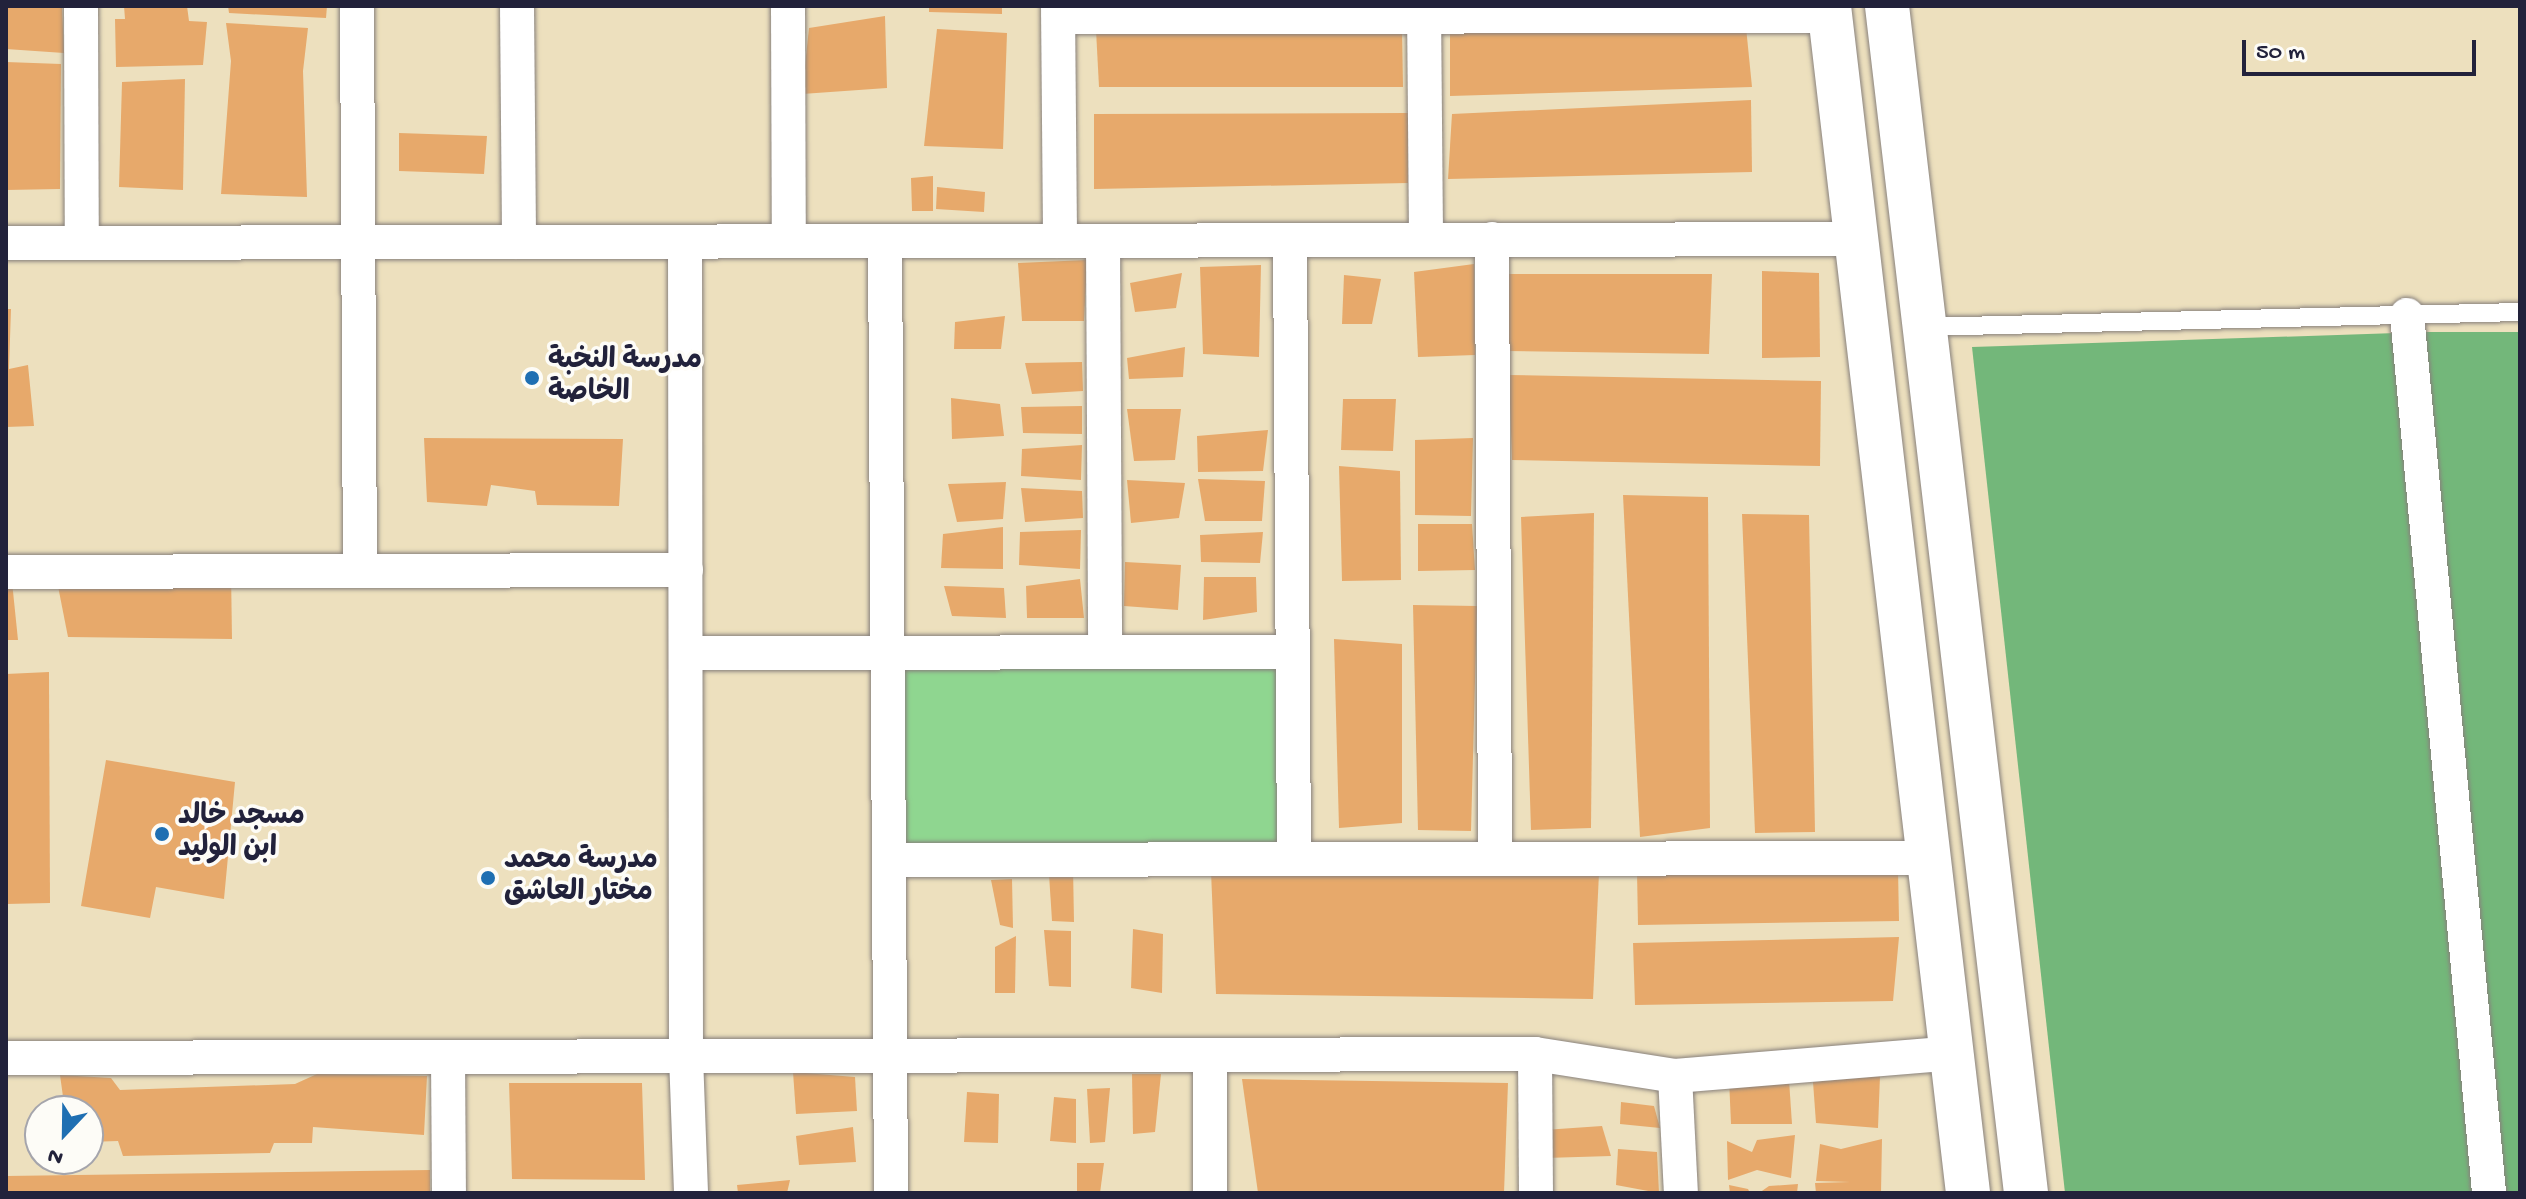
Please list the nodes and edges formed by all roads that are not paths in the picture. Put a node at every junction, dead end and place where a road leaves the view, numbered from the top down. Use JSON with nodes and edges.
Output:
{"nodes":[{"id":1,"x":81,"y":6,"type":"edge"},
{"id":2,"x":357,"y":6,"type":"edge"},
{"id":3,"x":517,"y":6,"type":"edge"},
{"id":4,"x":788,"y":6,"type":"edge"},
{"id":5,"x":1887,"y":6,"type":"edge"},
{"id":6,"x":1058,"y":11,"type":"edge"},
{"id":7,"x":1424,"y":11,"type":"edge"},
{"id":8,"x":1830,"y":11,"type":"edge"},
{"id":9,"x":1426,"y":239,"type":"junction"},
{"id":10,"x":1492,"y":239,"type":"junction"},
{"id":11,"x":1857,"y":239,"type":"junction"},
{"id":12,"x":1290,"y":240,"type":"junction"},
{"id":13,"x":789,"y":241,"type":"junction"},
{"id":14,"x":885,"y":241,"type":"junction"},
{"id":15,"x":1060,"y":241,"type":"junction"},
{"id":16,"x":1103,"y":241,"type":"junction"},
{"id":17,"x":358,"y":242,"type":"junction"},
{"id":18,"x":519,"y":242,"type":"junction"},
{"id":19,"x":685,"y":242,"type":"junction"},
{"id":20,"x":6,"y":243,"type":"edge"},
{"id":21,"x":82,"y":243,"type":"junction"},
{"id":22,"x":2520,"y":312,"type":"edge"},
{"id":23,"x":2407,"y":315,"type":"junction"},
{"id":24,"x":1923,"y":327,"type":"junction"},
{"id":25,"x":360,"y":570,"type":"junction"},
{"id":26,"x":686,"y":570,"type":"junction"},
{"id":27,"x":6,"y":572,"type":"edge"},
{"id":28,"x":1105,"y":652,"type":"junction"},
{"id":29,"x":1293,"y":652,"type":"junction"},
{"id":30,"x":686,"y":653,"type":"junction"},
{"id":31,"x":888,"y":653,"type":"junction"},
{"id":32,"x":1929,"y":858,"type":"junction"},
{"id":33,"x":1294,"y":859,"type":"junction"},
{"id":34,"x":1495,"y":859,"type":"junction"},
{"id":35,"x":889,"y":860,"type":"junction"},
{"id":36,"x":1952,"y":1053,"type":"junction"},
{"id":37,"x":1535,"y":1054,"type":"junction"},
{"id":38,"x":890,"y":1055,"type":"junction"},
{"id":39,"x":1210,"y":1055,"type":"junction"},
{"id":40,"x":686,"y":1056,"type":"junction"},
{"id":41,"x":448,"y":1057,"type":"junction"},
{"id":42,"x":6,"y":1058,"type":"edge"},
{"id":43,"x":1675,"y":1076,"type":"junction"},
{"id":44,"x":449,"y":1193,"type":"edge"},
{"id":45,"x":691,"y":1193,"type":"edge"},
{"id":46,"x":891,"y":1193,"type":"edge"},
{"id":47,"x":1210,"y":1193,"type":"edge"},
{"id":48,"x":1536,"y":1193,"type":"edge"},
{"id":49,"x":1681,"y":1193,"type":"edge"},
{"id":50,"x":1968,"y":1193,"type":"edge"},
{"id":51,"x":2026,"y":1193,"type":"edge"},
{"id":52,"x":2489,"y":1193,"type":"edge"}],
"edges":[{"from":1,"to":21,"type":"street"},
{"from":2,"to":17,"type":"street"},
{"from":3,"to":18,"type":"street"},
{"from":4,"to":13,"type":"street"},
{"from":5,"to":24,"type":"main road"},
{"from":6,"to":7,"type":"street"},
{"from":6,"to":15,"type":"street"},
{"from":7,"to":8,"type":"street"},
{"from":7,"to":9,"type":"street"},
{"from":8,"to":11,"type":"main road"},
{"from":9,"to":10,"type":"street"},
{"from":9,"to":12,"type":"street"},
{"from":10,"to":11,"type":"street"},
{"from":10,"to":34,"type":"street"},
{"from":11,"to":32,"type":"main road"},
{"from":12,"to":16,"type":"street"},
{"from":12,"to":29,"type":"street"},
{"from":13,"to":14,"type":"street"},
{"from":13,"to":19,"type":"street"},
{"from":14,"to":15,"type":"street"},
{"from":14,"to":31,"type":"street"},
{"from":15,"to":16,"type":"street"},
{"from":16,"to":28,"type":"street"},
{"from":17,"to":18,"type":"street"},
{"from":17,"to":21,"type":"street"},
{"from":17,"to":25,"type":"street"},
{"from":18,"to":19,"type":"street"},
{"from":19,"to":26,"type":"street"},
{"from":20,"to":21,"type":"street"},
{"from":22,"to":23,"type":"lane"},
{"from":23,"to":24,"type":"lane"},
{"from":23,"to":52,"type":"street"},
{"from":24,"to":51,"type":"main road"},
{"from":25,"to":26,"type":"street"},
{"from":25,"to":27,"type":"street"},
{"from":26,"to":30,"type":"street"},
{"from":28,"to":29,"type":"street"},
{"from":28,"to":31,"type":"street"},
{"from":29,"to":33,"type":"street"},
{"from":30,"to":31,"type":"street"},
{"from":30,"to":40,"type":"street"},
{"from":31,"to":35,"type":"street"},
{"from":32,"to":34,"type":"street"},
{"from":32,"to":36,"type":"main road"},
{"from":33,"to":34,"type":"street"},
{"from":33,"to":35,"type":"street"},
{"from":35,"to":38,"type":"street"},
{"from":36,"to":43,"type":"street"},
{"from":36,"to":50,"type":"main road"},
{"from":37,"to":39,"type":"street"},
{"from":37,"to":43,"type":"street"},
{"from":37,"to":48,"type":"street"},
{"from":38,"to":39,"type":"street"},
{"from":38,"to":40,"type":"street"},
{"from":38,"to":46,"type":"street"},
{"from":39,"to":47,"type":"street"},
{"from":40,"to":41,"type":"street"},
{"from":40,"to":45,"type":"street"},
{"from":41,"to":42,"type":"street"},
{"from":41,"to":44,"type":"street"},
{"from":43,"to":49,"type":"street"}]}
